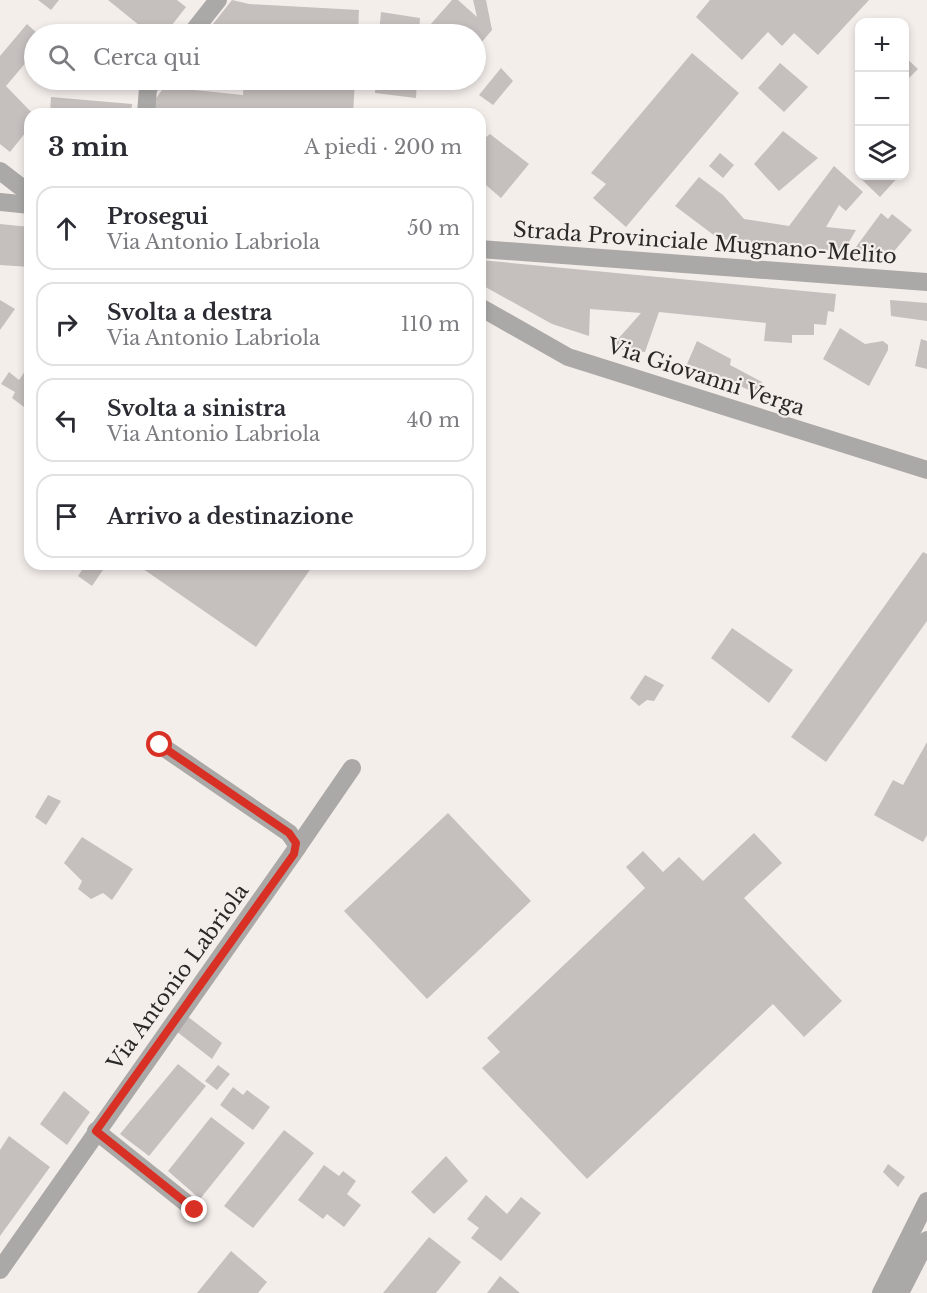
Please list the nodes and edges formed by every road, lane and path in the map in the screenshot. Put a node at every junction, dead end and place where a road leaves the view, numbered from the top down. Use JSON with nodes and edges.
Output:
{"nodes":[{"id":1,"x":218,"y":0,"type":"edge"},
{"id":2,"x":198,"y":24,"type":"edge"},
{"id":3,"x":148,"y":90,"type":"edge"},
{"id":4,"x":146,"y":108,"type":"edge"},
{"id":5,"x":0,"y":171,"type":"edge"},
{"id":6,"x":24,"y":189,"type":"edge"},
{"id":7,"x":0,"y":202,"type":"edge"},
{"id":8,"x":24,"y":204,"type":"edge"},
{"id":9,"x":486,"y":249,"type":"edge"},
{"id":10,"x":927,"y":282,"type":"edge"},
{"id":11,"x":486,"y":311,"type":"edge"},
{"id":12,"x":927,"y":470,"type":"edge"},
{"id":13,"x":160,"y":745,"type":"dead end"},
{"id":14,"x":352,"y":768,"type":"dead end"},
{"id":15,"x":297,"y":848,"type":"junction"},
{"id":16,"x":96,"y":1131,"type":"junction"},
{"id":17,"x":927,"y":1201,"type":"edge"},
{"id":18,"x":195,"y":1210,"type":"dead end"},
{"id":19,"x":927,"y":1240,"type":"edge"},
{"id":20,"x":0,"y":1270,"type":"edge"},
{"id":21,"x":881,"y":1293,"type":"edge"},
{"id":22,"x":900,"y":1293,"type":"edge"}],
"edges":[{"from":1,"to":2,"type":"street"},
{"from":3,"to":4,"type":"street"},
{"from":5,"to":6,"type":"street"},
{"from":7,"to":8,"type":"street"},
{"from":9,"to":10,"type":"street","name":"Strada Provinciale Mugnano-Melito"},
{"from":11,"to":12,"type":"street","name":"Via Giovanni Verga"},
{"from":13,"to":15,"type":"street"},
{"from":14,"to":15,"type":"street","name":"Via Antonio Labriola"},
{"from":15,"to":16,"type":"street","name":"Via Antonio Labriola"},
{"from":16,"to":18,"type":"street"},
{"from":16,"to":20,"type":"street","name":"Via Antonio Labriola"},
{"from":17,"to":21,"type":"street"},
{"from":19,"to":22,"type":"street"}]}
